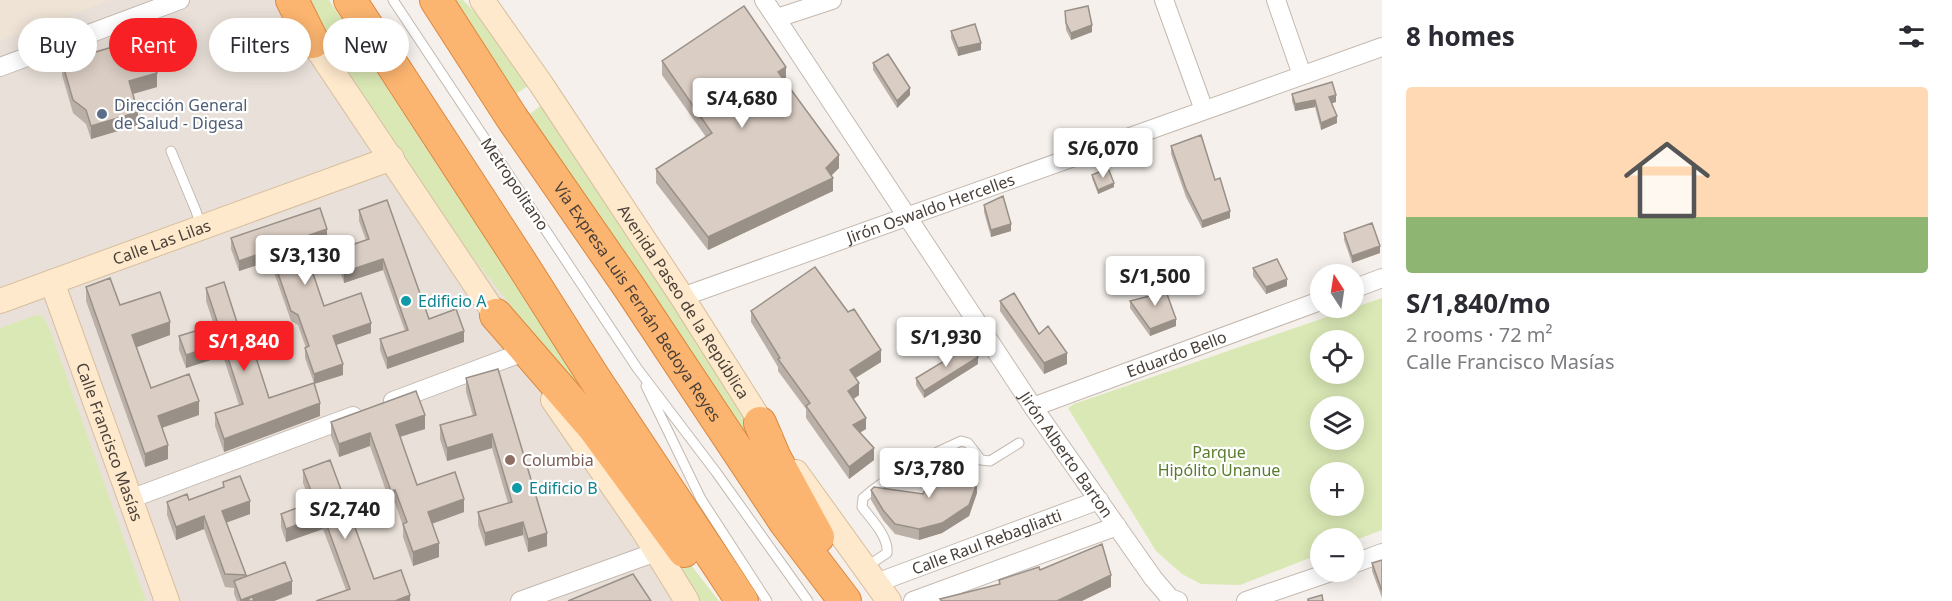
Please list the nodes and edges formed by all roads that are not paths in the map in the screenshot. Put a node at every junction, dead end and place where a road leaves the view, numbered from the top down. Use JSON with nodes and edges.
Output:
{"nodes":[{"id":1,"x":180,"y":0,"type":"edge"},
{"id":2,"x":284,"y":0,"type":"edge"},
{"id":3,"x":292,"y":0,"type":"edge"},
{"id":4,"x":350,"y":0,"type":"edge"},
{"id":5,"x":393,"y":0,"type":"edge"},
{"id":6,"x":436,"y":0,"type":"edge"},
{"id":7,"x":764,"y":0,"type":"edge"},
{"id":8,"x":832,"y":0,"type":"edge"},
{"id":9,"x":1164,"y":0,"type":"edge"},
{"id":10,"x":1276,"y":0,"type":"edge"},
{"id":11,"x":487,"y":3,"type":"edge"},
{"id":12,"x":777,"y":18,"type":"junction"},
{"id":13,"x":314,"y":42,"type":"junction"},
{"id":14,"x":1382,"y":47,"type":"edge"},
{"id":15,"x":0,"y":67,"type":"edge"},
{"id":16,"x":1302,"y":75,"type":"junction"},
{"id":17,"x":1204,"y":110,"type":"junction"},
{"id":18,"x":171,"y":151,"type":"dead end"},
{"id":19,"x":392,"y":158,"type":"junction"},
{"id":20,"x":907,"y":216,"type":"junction"},
{"id":21,"x":201,"y":228,"type":"junction"},
{"id":22,"x":1382,"y":278,"type":"edge"},
{"id":23,"x":52,"y":282,"type":"junction"},
{"id":24,"x":1364,"y":285,"type":"edge"},
{"id":25,"x":682,"y":297,"type":"junction"},
{"id":26,"x":0,"y":301,"type":"edge"},
{"id":27,"x":1310,"y":305,"type":"edge"},
{"id":28,"x":496,"y":315,"type":"junction"},
{"id":29,"x":521,"y":354,"type":"junction"},
{"id":30,"x":638,"y":368,"type":"junction"},
{"id":31,"x":1033,"y":407,"type":"junction"},
{"id":32,"x":760,"y":423,"type":"joint"},
{"id":33,"x":1019,"y":443,"type":"dead end"},
{"id":34,"x":130,"y":499,"type":"junction"},
{"id":35,"x":1099,"y":500,"type":"junction"},
{"id":36,"x":1117,"y":526,"type":"junction"},
{"id":37,"x":656,"y":552,"type":"junction"},
{"id":38,"x":1382,"y":553,"type":"edge"},
{"id":39,"x":1364,"y":560,"type":"edge"},
{"id":40,"x":1310,"y":579,"type":"edge"},
{"id":41,"x":874,"y":588,"type":"edge"},
{"id":42,"x":167,"y":601,"type":"edge"},
{"id":43,"x":520,"y":601,"type":"edge"},
{"id":44,"x":687,"y":601,"type":"edge"},
{"id":45,"x":725,"y":601,"type":"edge"},
{"id":46,"x":742,"y":601,"type":"edge"},
{"id":47,"x":767,"y":601,"type":"edge"},
{"id":48,"x":808,"y":601,"type":"edge"},
{"id":49,"x":845,"y":601,"type":"edge"},
{"id":50,"x":914,"y":601,"type":"edge"},
{"id":51,"x":1178,"y":601,"type":"edge"},
{"id":52,"x":1246,"y":601,"type":"edge"}],
"edges":[{"from":1,"to":15,"type":"street"},
{"from":2,"to":13,"type":"main road"},
{"from":3,"to":13,"type":"highway"},
{"from":4,"to":46,"type":"highway"},
{"from":5,"to":30,"type":"lane","name":"Metropolitano"},
{"from":6,"to":49,"type":"highway","name":"Vía Expresa Luis Fernán Bedoya Reyes"},
{"from":7,"to":12,"type":"street","name":"Jirón Alberto Barton"},
{"from":8,"to":12,"type":"street"},
{"from":9,"to":17,"type":"street"},
{"from":10,"to":16,"type":"street"},
{"from":11,"to":25,"type":"main road","name":"Avenida Paseo de la República"},
{"from":12,"to":20,"type":"street","name":"Jirón Alberto Barton"},
{"from":13,"to":19,"type":"main road"},
{"from":14,"to":16,"type":"street","name":"Jirón Oswaldo Hercelles"},
{"from":16,"to":17,"type":"street","name":"Jirón Oswaldo Hercelles"},
{"from":17,"to":20,"type":"street","name":"Jirón Oswaldo Hercelles"},
{"from":18,"to":21,"type":"lane"},
{"from":19,"to":21,"type":"main road","name":"Calle Las Lilas"},
{"from":19,"to":28,"type":"main road"},
{"from":20,"to":25,"type":"street","name":"Jirón Oswaldo Hercelles"},
{"from":20,"to":31,"type":"street","name":"Jirón Alberto Barton"},
{"from":21,"to":23,"type":"main road","name":"Calle Las Lilas"},
{"from":22,"to":24,"type":"street"},
{"from":23,"to":26,"type":"main road","name":"Calle Las Lilas"},
{"from":23,"to":34,"type":"main road","name":"Calle Francisco Masías"},
{"from":25,"to":32,"type":"main road","name":"Avenida Paseo de la República"},
{"from":27,"to":31,"type":"street","name":"Eduardo Bello"},
{"from":28,"to":29,"type":"main road"},
{"from":28,"to":45,"type":"highway"},
{"from":29,"to":34,"type":"street"},
{"from":29,"to":37,"type":"main road"},
{"from":30,"to":47,"type":"lane","name":"Metropolitano"},
{"from":30,"to":48,"type":"lane","name":"Metropolitano"},
{"from":31,"to":35,"type":"street","name":"Jirón Alberto Barton"},
{"from":32,"to":41,"type":"highway"},
{"from":33,"to":41,"type":"lane"},
{"from":34,"to":42,"type":"main road","name":"Calle Francisco Masías"},
{"from":35,"to":36,"type":"street","name":"Jirón Alberto Barton"},
{"from":35,"to":41,"type":"street","name":"Calle Raul Rebagliatti"},
{"from":36,"to":50,"type":"street","name":"Calle Raul Rebagliatti"},
{"from":36,"to":51,"type":"street","name":"Jirón Alberto Barton"},
{"from":37,"to":43,"type":"street"},
{"from":37,"to":44,"type":"main road"},
{"from":38,"to":39,"type":"street"},
{"from":40,"to":52,"type":"street"}]}
